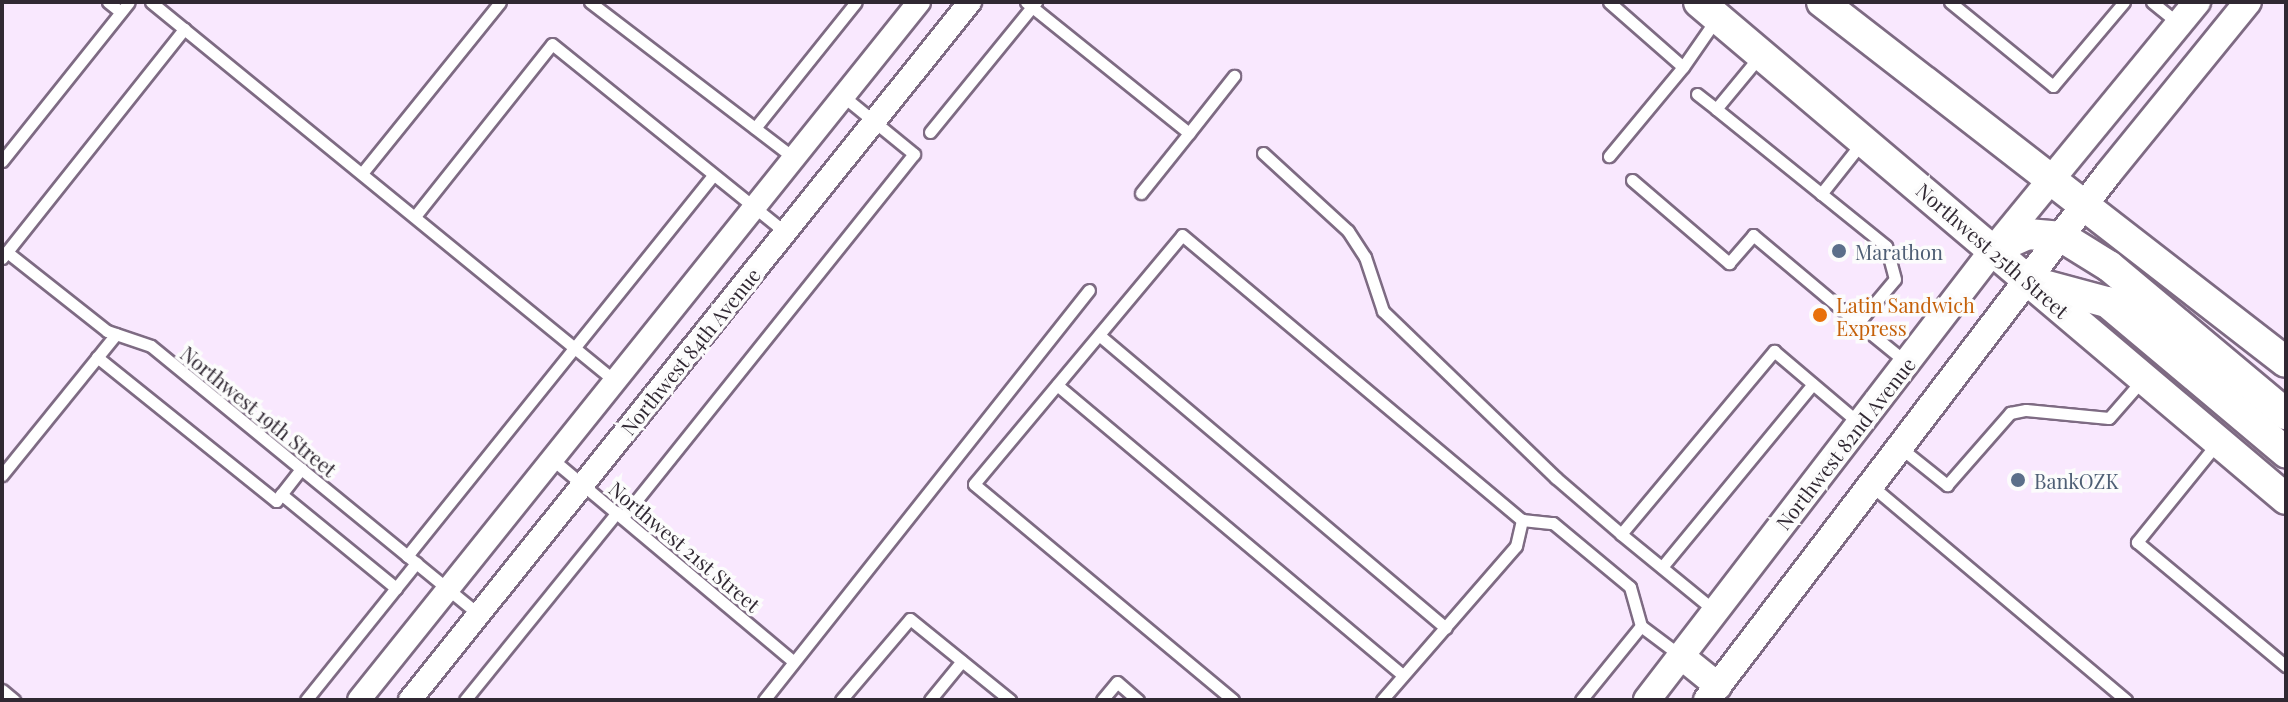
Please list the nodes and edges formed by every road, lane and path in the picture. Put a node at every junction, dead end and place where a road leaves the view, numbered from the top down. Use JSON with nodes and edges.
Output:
{"nodes":[{"id":1,"x":108,"y":2,"type":"edge"},
{"id":2,"x":129,"y":2,"type":"edge"},
{"id":3,"x":151,"y":2,"type":"edge"},
{"id":4,"x":500,"y":2,"type":"edge"},
{"id":5,"x":590,"y":2,"type":"edge"},
{"id":6,"x":856,"y":2,"type":"edge"},
{"id":7,"x":919,"y":2,"type":"edge"},
{"id":8,"x":970,"y":2,"type":"edge"},
{"id":9,"x":1609,"y":2,"type":"edge"},
{"id":10,"x":1822,"y":2,"type":"edge"},
{"id":11,"x":1950,"y":2,"type":"edge"},
{"id":12,"x":2124,"y":2,"type":"edge"},
{"id":13,"x":2152,"y":2,"type":"edge"},
{"id":14,"x":2248,"y":2,"type":"edge"},
{"id":15,"x":1032,"y":4,"type":"edge"},
{"id":16,"x":2189,"y":9,"type":"edge"},
{"id":17,"x":1708,"y":10,"type":"edge"},
{"id":18,"x":121,"y":12,"type":"junction"},
{"id":19,"x":184,"y":29,"type":"junction"},
{"id":20,"x":1762,"y":53,"type":"junction"},
{"id":21,"x":1683,"y":67,"type":"junction"},
{"id":22,"x":1234,"y":76,"type":"dead end"},
{"id":23,"x":1697,"y":94,"type":"dead end"},
{"id":24,"x":843,"y":96,"type":"junction"},
{"id":25,"x":1716,"y":109,"type":"junction"},
{"id":26,"x":874,"y":122,"type":"junction"},
{"id":27,"x":755,"y":128,"type":"junction"},
{"id":28,"x":930,"y":132,"type":"dead end"},
{"id":29,"x":1189,"y":133,"type":"junction"},
{"id":30,"x":1864,"y":140,"type":"junction"},
{"id":31,"x":1263,"y":153,"type":"dead end"},
{"id":32,"x":1609,"y":156,"type":"dead end"},
{"id":33,"x":794,"y":158,"type":"junction"},
{"id":34,"x":2,"y":161,"type":"edge"},
{"id":35,"x":363,"y":172,"type":"junction"},
{"id":36,"x":713,"y":175,"type":"junction"},
{"id":37,"x":2053,"y":177,"type":"junction"},
{"id":38,"x":1632,"y":180,"type":"dead end"},
{"id":39,"x":1141,"y":193,"type":"dead end"},
{"id":40,"x":1821,"y":194,"type":"junction"},
{"id":41,"x":2087,"y":203,"type":"junction"},
{"id":42,"x":754,"y":208,"type":"junction"},
{"id":43,"x":416,"y":215,"type":"junction"},
{"id":44,"x":785,"y":232,"type":"junction"},
{"id":45,"x":2062,"y":237,"type":"junction"},
{"id":46,"x":1994,"y":249,"type":"junction"},
{"id":47,"x":4,"y":255,"type":"edge"},
{"id":48,"x":2030,"y":281,"type":"junction"},
{"id":49,"x":1089,"y":290,"type":"dead end"},
{"id":50,"x":1858,"y":323,"type":"junction"},
{"id":51,"x":116,"y":334,"type":"junction"},
{"id":52,"x":1099,"y":335,"type":"junction"},
{"id":53,"x":575,"y":348,"type":"junction"},
{"id":54,"x":97,"y":357,"type":"junction"},
{"id":55,"x":2286,"y":362,"type":"edge"},
{"id":56,"x":1907,"y":363,"type":"junction"},
{"id":57,"x":2143,"y":379,"type":"junction"},
{"id":58,"x":615,"y":381,"type":"junction"},
{"id":59,"x":1813,"y":384,"type":"junction"},
{"id":60,"x":1057,"y":385,"type":"junction"},
{"id":61,"x":2286,"y":390,"type":"edge"},
{"id":62,"x":2286,"y":414,"type":"edge"},
{"id":63,"x":1859,"y":424,"type":"junction"},
{"id":64,"x":2218,"y":442,"type":"junction"},
{"id":65,"x":1902,"y":449,"type":"junction"},
{"id":66,"x":2286,"y":452,"type":"edge"},
{"id":67,"x":552,"y":459,"type":"junction"},
{"id":68,"x":301,"y":469,"type":"junction"},
{"id":69,"x":2,"y":475,"type":"edge"},
{"id":70,"x":583,"y":484,"type":"junction"},
{"id":71,"x":1873,"y":487,"type":"junction"},
{"id":72,"x":281,"y":494,"type":"junction"},
{"id":73,"x":2286,"y":499,"type":"edge"},
{"id":74,"x":620,"y":514,"type":"junction"},
{"id":75,"x":1522,"y":520,"type":"junction"},
{"id":76,"x":1621,"y":534,"type":"junction"},
{"id":77,"x":411,"y":559,"type":"junction"},
{"id":78,"x":1662,"y":567,"type":"junction"},
{"id":79,"x":396,"y":588,"type":"junction"},
{"id":80,"x":448,"y":589,"type":"junction"},
{"id":81,"x":1715,"y":612,"type":"junction"},
{"id":82,"x":478,"y":614,"type":"junction"},
{"id":83,"x":1641,"y":626,"type":"junction"},
{"id":84,"x":1446,"y":628,"type":"junction"},
{"id":85,"x":1681,"y":656,"type":"junction"},
{"id":86,"x":793,"y":661,"type":"junction"},
{"id":87,"x":962,"y":661,"type":"junction"},
{"id":88,"x":2286,"y":666,"type":"edge"},
{"id":89,"x":1403,"y":675,"type":"junction"},
{"id":90,"x":2,"y":690,"type":"edge"},
{"id":91,"x":1713,"y":693,"type":"edge"},
{"id":92,"x":14,"y":700,"type":"edge"},
{"id":93,"x":306,"y":700,"type":"edge"},
{"id":94,"x":359,"y":700,"type":"edge"},
{"id":95,"x":410,"y":700,"type":"edge"},
{"id":96,"x":465,"y":700,"type":"edge"},
{"id":97,"x":764,"y":700,"type":"edge"},
{"id":98,"x":841,"y":700,"type":"edge"},
{"id":99,"x":930,"y":700,"type":"edge"},
{"id":100,"x":1010,"y":700,"type":"edge"},
{"id":101,"x":1102,"y":700,"type":"edge"},
{"id":102,"x":1138,"y":700,"type":"edge"},
{"id":103,"x":1233,"y":700,"type":"edge"},
{"id":104,"x":1382,"y":700,"type":"edge"},
{"id":105,"x":1581,"y":700,"type":"edge"},
{"id":106,"x":1647,"y":700,"type":"edge"},
{"id":107,"x":2126,"y":700,"type":"edge"}],
"edges":[{"from":1,"to":18,"type":"lane"},
{"from":2,"to":18,"type":"lane"},
{"from":3,"to":19,"type":"lane"},
{"from":4,"to":35,"type":"lane"},
{"from":5,"to":27,"type":"lane"},
{"from":6,"to":27,"type":"lane"},
{"from":7,"to":24,"type":"street","name":"Northwest 84th Avenue"},
{"from":8,"to":26,"type":"street","name":"Northwest 84th Avenue"},
{"from":9,"to":21,"type":"lane"},
{"from":10,"to":37,"type":"main road"},
{"from":11,"to":12,"type":"lane"},
{"from":13,"to":16,"type":"lane"},
{"from":14,"to":41,"type":"street"},
{"from":15,"to":28,"type":"lane"},
{"from":15,"to":29,"type":"lane"},
{"from":16,"to":37,"type":"street","name":"Northwest 82nd Avenue"},
{"from":17,"to":20,"type":"main road","name":"Northwest 25th Street"},
{"from":17,"to":21,"type":"lane"},
{"from":18,"to":34,"type":"lane"},
{"from":19,"to":35,"type":"lane"},
{"from":19,"to":47,"type":"lane"},
{"from":20,"to":25,"type":"lane"},
{"from":20,"to":30,"type":"main road","name":"Northwest 25th Street"},
{"from":21,"to":32,"type":"lane"},
{"from":22,"to":29,"type":"lane"},
{"from":23,"to":25,"type":"lane"},
{"from":24,"to":26,"type":"lane"},
{"from":24,"to":33,"type":"street","name":"Northwest 84th Avenue"},
{"from":25,"to":40,"type":"lane"},
{"from":26,"to":44,"type":"street","name":"Northwest 84th Avenue"},
{"from":26,"to":74,"type":"lane"},
{"from":27,"to":33,"type":"lane"},
{"from":29,"to":39,"type":"lane"},
{"from":30,"to":40,"type":"lane"},
{"from":30,"to":46,"type":"main road","name":"Northwest 25th Street"},
{"from":31,"to":76,"type":"lane"},
{"from":33,"to":42,"type":"street","name":"Northwest 84th Avenue"},
{"from":35,"to":43,"type":"lane"},
{"from":36,"to":42,"type":"lane"},
{"from":36,"to":43,"type":"lane"},
{"from":36,"to":53,"type":"lane"},
{"from":37,"to":41,"type":"main road"},
{"from":37,"to":46,"type":"street","name":"Northwest 82nd Avenue"},
{"from":38,"to":50,"type":"lane"},
{"from":40,"to":50,"type":"lane"},
{"from":41,"to":45,"type":"street"},
{"from":41,"to":55,"type":"main road"},
{"from":41,"to":61,"type":"main road"},
{"from":42,"to":44,"type":"lane"},
{"from":42,"to":58,"type":"street","name":"Northwest 84th Avenue"},
{"from":43,"to":53,"type":"lane"},
{"from":44,"to":70,"type":"street","name":"Northwest 84th Avenue"},
{"from":45,"to":46,"type":"main road"},
{"from":45,"to":48,"type":"street"},
{"from":45,"to":62,"type":"main road"},
{"from":46,"to":48,"type":"main road","name":"Northwest 25th Street"},
{"from":46,"to":56,"type":"street","name":"Northwest 82nd Avenue"},
{"from":47,"to":51,"type":"lane","name":"Northwest 19th Street"},
{"from":48,"to":57,"type":"main road","name":"Northwest 25th Street"},
{"from":48,"to":65,"type":"street"},
{"from":48,"to":66,"type":"main road"},
{"from":49,"to":86,"type":"lane"},
{"from":50,"to":56,"type":"lane"},
{"from":51,"to":54,"type":"lane"},
{"from":51,"to":68,"type":"lane","name":"Northwest 19th Street"},
{"from":52,"to":60,"type":"lane"},
{"from":52,"to":75,"type":"lane"},
{"from":52,"to":84,"type":"lane"},
{"from":53,"to":58,"type":"lane"},
{"from":53,"to":77,"type":"lane"},
{"from":54,"to":69,"type":"lane"},
{"from":54,"to":72,"type":"lane"},
{"from":56,"to":63,"type":"street","name":"Northwest 82nd Avenue"},
{"from":57,"to":64,"type":"main road","name":"Northwest 25th Street"},
{"from":57,"to":65,"type":"lane"},
{"from":58,"to":67,"type":"street","name":"Northwest 84th Avenue"},
{"from":59,"to":63,"type":"lane"},
{"from":59,"to":76,"type":"lane"},
{"from":59,"to":78,"type":"lane"},
{"from":60,"to":89,"type":"lane"},
{"from":60,"to":103,"type":"lane"},
{"from":63,"to":81,"type":"street","name":"Northwest 82nd Avenue"},
{"from":64,"to":73,"type":"main road","name":"Northwest 25th Street"},
{"from":64,"to":88,"type":"lane"},
{"from":65,"to":71,"type":"street"},
{"from":67,"to":70,"type":"lane","name":"Northwest 21st Street"},
{"from":67,"to":80,"type":"street","name":"Northwest 84th Avenue"},
{"from":68,"to":72,"type":"lane"},
{"from":68,"to":77,"type":"lane","name":"Northwest 19th Street"},
{"from":70,"to":74,"type":"lane","name":"Northwest 21st Street"},
{"from":70,"to":82,"type":"street","name":"Northwest 84th Avenue"},
{"from":71,"to":91,"type":"street"},
{"from":71,"to":107,"type":"lane"},
{"from":72,"to":79,"type":"lane"},
{"from":74,"to":86,"type":"lane","name":"Northwest 21st Street"},
{"from":74,"to":96,"type":"lane"},
{"from":75,"to":83,"type":"lane"},
{"from":75,"to":84,"type":"lane"},
{"from":76,"to":78,"type":"lane"},
{"from":77,"to":79,"type":"lane"},
{"from":77,"to":80,"type":"lane","name":"Northwest 19th Street"},
{"from":78,"to":81,"type":"lane"},
{"from":79,"to":93,"type":"lane"},
{"from":80,"to":82,"type":"lane","name":"Northwest 19th Street"},
{"from":80,"to":94,"type":"street","name":"Northwest 84th Avenue"},
{"from":81,"to":85,"type":"street","name":"Northwest 82nd Avenue"},
{"from":82,"to":95,"type":"street","name":"Northwest 84th Avenue"},
{"from":83,"to":85,"type":"lane"},
{"from":83,"to":105,"type":"lane"},
{"from":84,"to":89,"type":"lane"},
{"from":85,"to":91,"type":"street"},
{"from":85,"to":106,"type":"street","name":"Northwest 82nd Avenue"},
{"from":86,"to":97,"type":"lane"},
{"from":87,"to":98,"type":"lane"},
{"from":87,"to":99,"type":"lane"},
{"from":87,"to":100,"type":"lane"},
{"from":89,"to":104,"type":"lane"},
{"from":90,"to":92,"type":"lane"},
{"from":101,"to":102,"type":"lane"}]}
